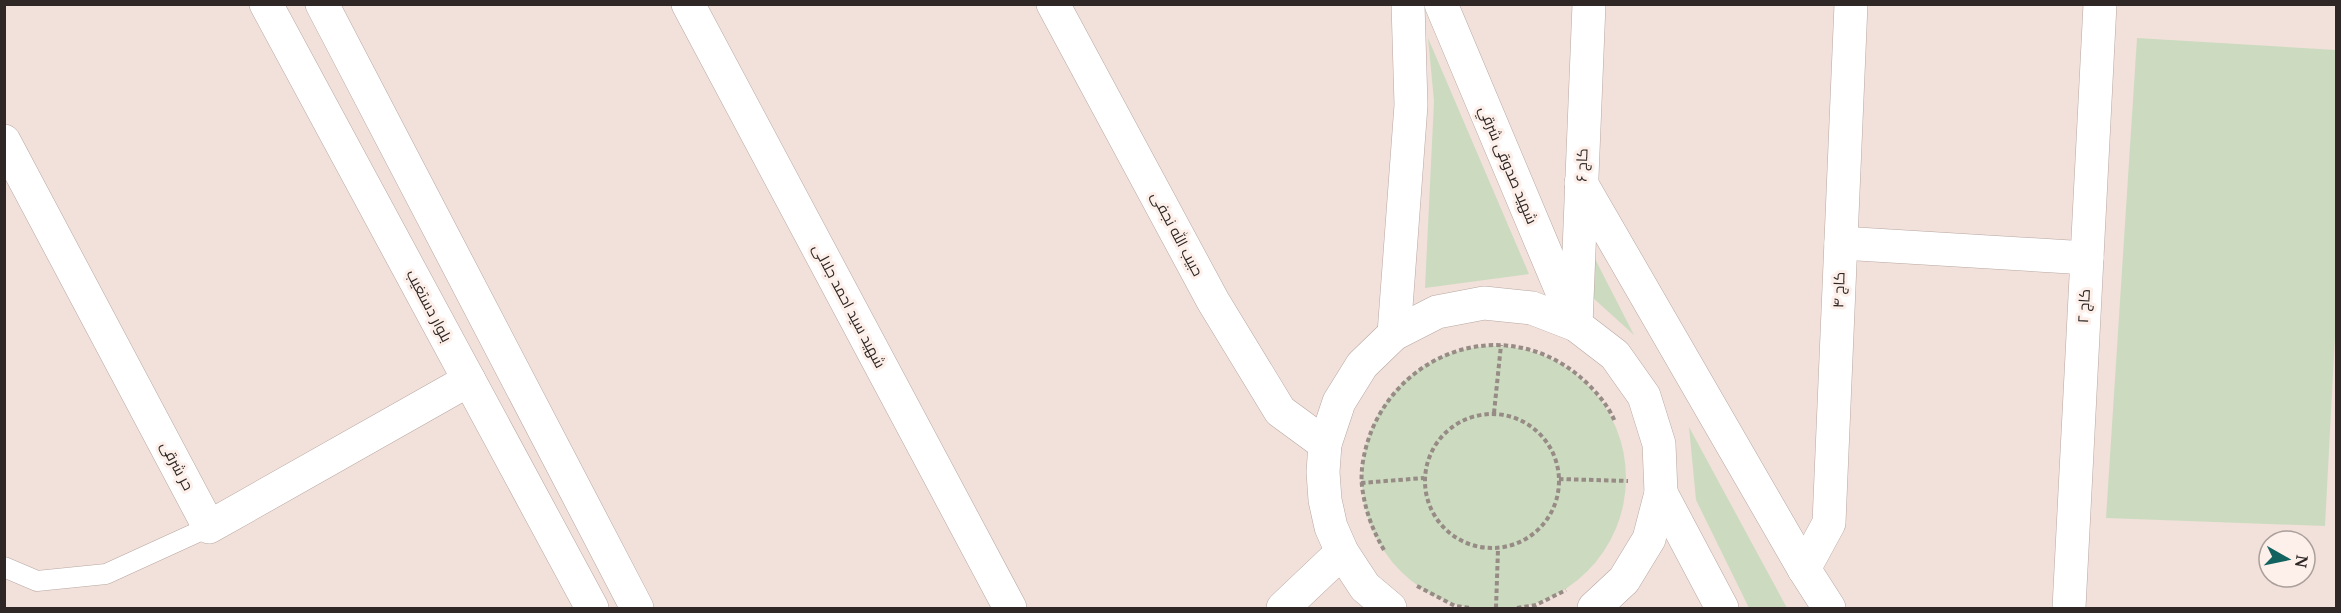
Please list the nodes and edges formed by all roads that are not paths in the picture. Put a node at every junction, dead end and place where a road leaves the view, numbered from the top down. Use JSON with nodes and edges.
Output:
{"nodes":[{"id":1,"x":266,"y":4,"type":"edge"},
{"id":2,"x":322,"y":4,"type":"edge"},
{"id":3,"x":688,"y":4,"type":"edge"},
{"id":4,"x":1053,"y":4,"type":"edge"},
{"id":5,"x":1408,"y":4,"type":"edge"},
{"id":6,"x":1441,"y":4,"type":"edge"},
{"id":7,"x":1589,"y":4,"type":"edge"},
{"id":8,"x":1851,"y":4,"type":"edge"},
{"id":9,"x":2100,"y":4,"type":"edge"},
{"id":10,"x":4,"y":141,"type":"edge"},
{"id":11,"x":1581,"y":183,"type":"junction"},
{"id":12,"x":1841,"y":243,"type":"junction"},
{"id":13,"x":2087,"y":258,"type":"junction"},
{"id":14,"x":1576,"y":325,"type":"junction"},
{"id":15,"x":1394,"y":334,"type":"junction"},
{"id":16,"x":469,"y":380,"type":"junction"},
{"id":17,"x":1325,"y":444,"type":"junction"},
{"id":18,"x":1661,"y":493,"type":"junction"},
{"id":19,"x":209,"y":527,"type":"junction"},
{"id":20,"x":1342,"y":552,"type":"junction"},
{"id":21,"x":4,"y":567,"type":"edge"},
{"id":22,"x":1804,"y":569,"type":"junction"},
{"id":23,"x":1583,"y":598,"type":"edge"},
{"id":24,"x":592,"y":609,"type":"edge"},
{"id":25,"x":638,"y":609,"type":"edge"},
{"id":26,"x":1010,"y":609,"type":"edge"},
{"id":27,"x":1283,"y":609,"type":"edge"},
{"id":28,"x":1390,"y":609,"type":"edge"},
{"id":29,"x":1722,"y":609,"type":"edge"},
{"id":30,"x":1829,"y":609,"type":"edge"},
{"id":31,"x":2069,"y":609,"type":"edge"}],
"edges":[{"from":1,"to":16,"type":"street","name":"بلوار دستغیب"},
{"from":2,"to":25,"type":"street"},
{"from":3,"to":26,"type":"street","name":"شهید سید احمد جلالی"},
{"from":4,"to":17,"type":"street","name":"حبیب الله نجفی"},
{"from":5,"to":15,"type":"street"},
{"from":6,"to":14,"type":"street","name":"شهید صدوقی شرقي"},
{"from":7,"to":11,"type":"street","name":"کاج ۶"},
{"from":8,"to":12,"type":"street","name":"کاج ۴"},
{"from":9,"to":13,"type":"street","name":"کاج ۲"},
{"from":10,"to":19,"type":"street","name":"حر شرقی"},
{"from":11,"to":14,"type":"street","name":"کاج ۶"},
{"from":11,"to":22,"type":"street"},
{"from":12,"to":13,"type":"street"},
{"from":12,"to":22,"type":"street","name":"کاج ۴"},
{"from":13,"to":31,"type":"street","name":"کاج ۲"},
{"from":14,"to":15,"type":"street"},
{"from":14,"to":18,"type":"street"},
{"from":15,"to":17,"type":"street"},
{"from":16,"to":19,"type":"street"},
{"from":16,"to":24,"type":"street","name":"بلوار دستغیب"},
{"from":17,"to":20,"type":"street"},
{"from":18,"to":23,"type":"street"},
{"from":18,"to":29,"type":"street"},
{"from":19,"to":21,"type":"lane"},
{"from":20,"to":27,"type":"street"},
{"from":20,"to":28,"type":"street"},
{"from":22,"to":30,"type":"street"}]}
